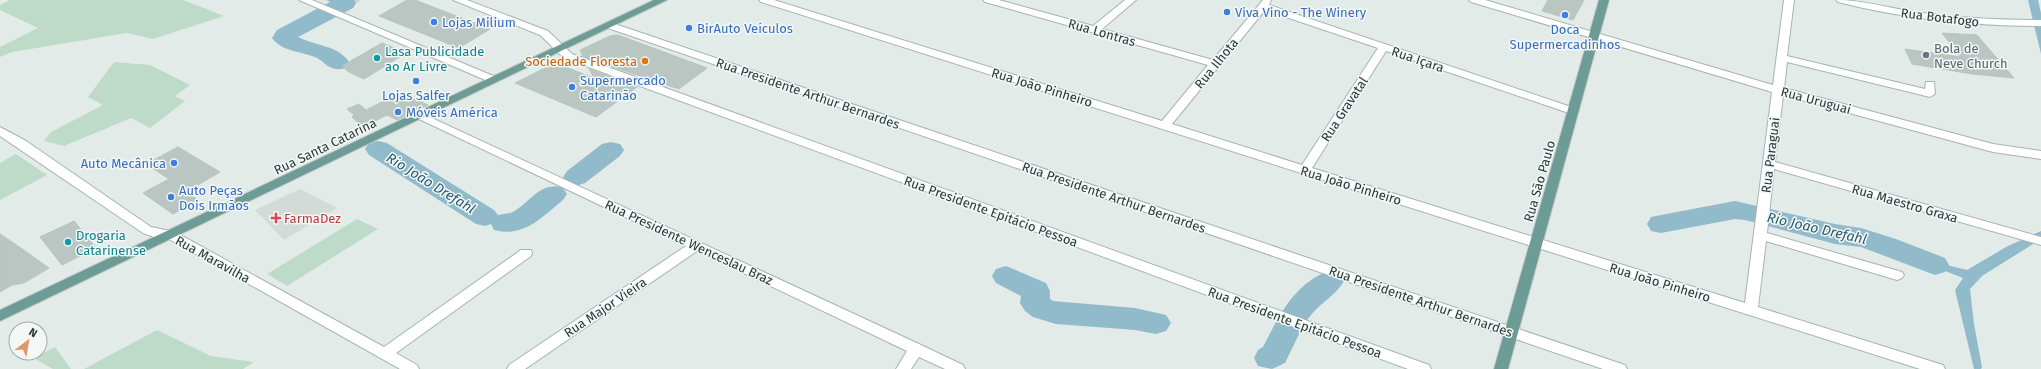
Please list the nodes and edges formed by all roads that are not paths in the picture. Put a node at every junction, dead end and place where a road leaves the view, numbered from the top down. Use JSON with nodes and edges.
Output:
{"nodes":[{"id":1,"x":304,"y":0,"type":"edge"},
{"id":2,"x":458,"y":0,"type":"edge"},
{"id":3,"x":662,"y":0,"type":"edge"},
{"id":4,"x":764,"y":0,"type":"edge"},
{"id":5,"x":988,"y":0,"type":"edge"},
{"id":6,"x":1131,"y":0,"type":"edge"},
{"id":7,"x":1474,"y":0,"type":"edge"},
{"id":8,"x":1604,"y":0,"type":"edge"},
{"id":9,"x":1789,"y":0,"type":"edge"},
{"id":10,"x":1841,"y":0,"type":"edge"},
{"id":11,"x":1265,"y":3,"type":"edge"},
{"id":12,"x":2041,"y":23,"type":"edge"},
{"id":13,"x":609,"y":25,"type":"junction"},
{"id":14,"x":1095,"y":30,"type":"junction"},
{"id":15,"x":1594,"y":35,"type":"junction"},
{"id":16,"x":1384,"y":47,"type":"junction"},
{"id":17,"x":560,"y":48,"type":"junction"},
{"id":18,"x":1782,"y":58,"type":"junction"},
{"id":19,"x":1215,"y":64,"type":"junction"},
{"id":20,"x":494,"y":80,"type":"junction"},
{"id":21,"x":1930,"y":84,"type":"dead end"},
{"id":22,"x":1778,"y":90,"type":"junction"},
{"id":23,"x":1573,"y":111,"type":"junction"},
{"id":24,"x":421,"y":116,"type":"junction"},
{"id":25,"x":1164,"y":126,"type":"junction"},
{"id":26,"x":0,"y":131,"type":"edge"},
{"id":27,"x":2041,"y":155,"type":"edge"},
{"id":28,"x":1769,"y":164,"type":"junction"},
{"id":29,"x":1305,"y":170,"type":"junction"},
{"id":30,"x":1760,"y":234,"type":"junction"},
{"id":31,"x":171,"y":235,"type":"junction"},
{"id":32,"x":2041,"y":242,"type":"edge"},
{"id":33,"x":1536,"y":243,"type":"junction"},
{"id":34,"x":696,"y":246,"type":"junction"},
{"id":35,"x":526,"y":253,"type":"dead end"},
{"id":36,"x":1896,"y":275,"type":"dead end"},
{"id":37,"x":1751,"y":310,"type":"junction"},
{"id":38,"x":0,"y":316,"type":"edge"},
{"id":39,"x":1511,"y":332,"type":"junction"},
{"id":40,"x":916,"y":349,"type":"junction"},
{"id":41,"x":385,"y":354,"type":"junction"},
{"id":42,"x":412,"y":369,"type":"edge"},
{"id":43,"x":514,"y":369,"type":"edge"},
{"id":44,"x":903,"y":369,"type":"edge"},
{"id":45,"x":958,"y":369,"type":"edge"},
{"id":46,"x":1424,"y":369,"type":"edge"},
{"id":47,"x":1501,"y":369,"type":"edge"},
{"id":48,"x":1620,"y":369,"type":"edge"},
{"id":49,"x":1938,"y":369,"type":"edge"}],
"edges":[{"from":1,"to":20,"type":"street"},
{"from":2,"to":17,"type":"street","name":"Rua Presidente Epitácio Pessoa"},
{"from":3,"to":13,"type":"main road","name":"Rua Santa Catarina"},
{"from":4,"to":25,"type":"street","name":"Rua João Pinheiro"},
{"from":5,"to":14,"type":"street","name":"Rua Lontras"},
{"from":6,"to":14,"type":"street"},
{"from":7,"to":15,"type":"street","name":"Rua Uruguai"},
{"from":8,"to":15,"type":"main road","name":"Rua São Paulo"},
{"from":9,"to":18,"type":"street","name":"Rua Paraguai"},
{"from":10,"to":12,"type":"street","name":"Rua Botafogo"},
{"from":11,"to":16,"type":"street","name":"Rua Içara"},
{"from":11,"to":19,"type":"street","name":"Rua Ilhota"},
{"from":13,"to":17,"type":"main road","name":"Rua Santa Catarina"},
{"from":13,"to":39,"type":"street","name":"Rua Presidente Arthur Bernardes"},
{"from":14,"to":19,"type":"street","name":"Rua Lontras"},
{"from":15,"to":22,"type":"street","name":"Rua Uruguai"},
{"from":15,"to":23,"type":"main road","name":"Rua São Paulo"},
{"from":16,"to":23,"type":"street","name":"Rua Içara"},
{"from":16,"to":29,"type":"street","name":"Rua Gravatal"},
{"from":17,"to":20,"type":"main road","name":"Rua Santa Catarina"},
{"from":17,"to":46,"type":"street","name":"Rua Presidente Epitácio Pessoa"},
{"from":18,"to":21,"type":"street"},
{"from":18,"to":22,"type":"street","name":"Rua Paraguai"},
{"from":19,"to":25,"type":"street","name":"Rua Ilhota"},
{"from":20,"to":24,"type":"main road","name":"Rua Santa Catarina"},
{"from":22,"to":27,"type":"street","name":"Rua Uruguai"},
{"from":22,"to":28,"type":"street","name":"Rua Paraguai"},
{"from":23,"to":33,"type":"main road","name":"Rua São Paulo"},
{"from":24,"to":31,"type":"main road","name":"Rua Santa Catarina"},
{"from":24,"to":34,"type":"street","name":"Rua Presidente Wenceslau Braz"},
{"from":25,"to":29,"type":"street","name":"Rua João Pinheiro"},
{"from":26,"to":31,"type":"street","name":"Rua Maravilha"},
{"from":28,"to":30,"type":"street","name":"Rua Paraguai"},
{"from":28,"to":32,"type":"street","name":"Rua Maestro Graxa"},
{"from":29,"to":33,"type":"street","name":"Rua João Pinheiro"},
{"from":30,"to":36,"type":"street"},
{"from":30,"to":37,"type":"street","name":"Rua Paraguai"},
{"from":31,"to":38,"type":"main road","name":"Rua Santa Catarina"},
{"from":31,"to":41,"type":"street","name":"Rua Maravilha"},
{"from":33,"to":37,"type":"street","name":"Rua João Pinheiro"},
{"from":33,"to":39,"type":"main road","name":"Rua São Paulo"},
{"from":34,"to":40,"type":"street","name":"Rua Presidente Wenceslau Braz"},
{"from":34,"to":43,"type":"street","name":"Rua Major Vieira"},
{"from":35,"to":41,"type":"street"},
{"from":37,"to":49,"type":"street","name":"Rua João Pinheiro"},
{"from":39,"to":47,"type":"main road","name":"Rua São Paulo"},
{"from":39,"to":48,"type":"street","name":"Rua Presidente Arthur Bernardes"},
{"from":40,"to":44,"type":"street"},
{"from":40,"to":45,"type":"street","name":"Rua Presidente Wenceslau Braz"},
{"from":41,"to":42,"type":"street","name":"Rua Maravilha"}]}
